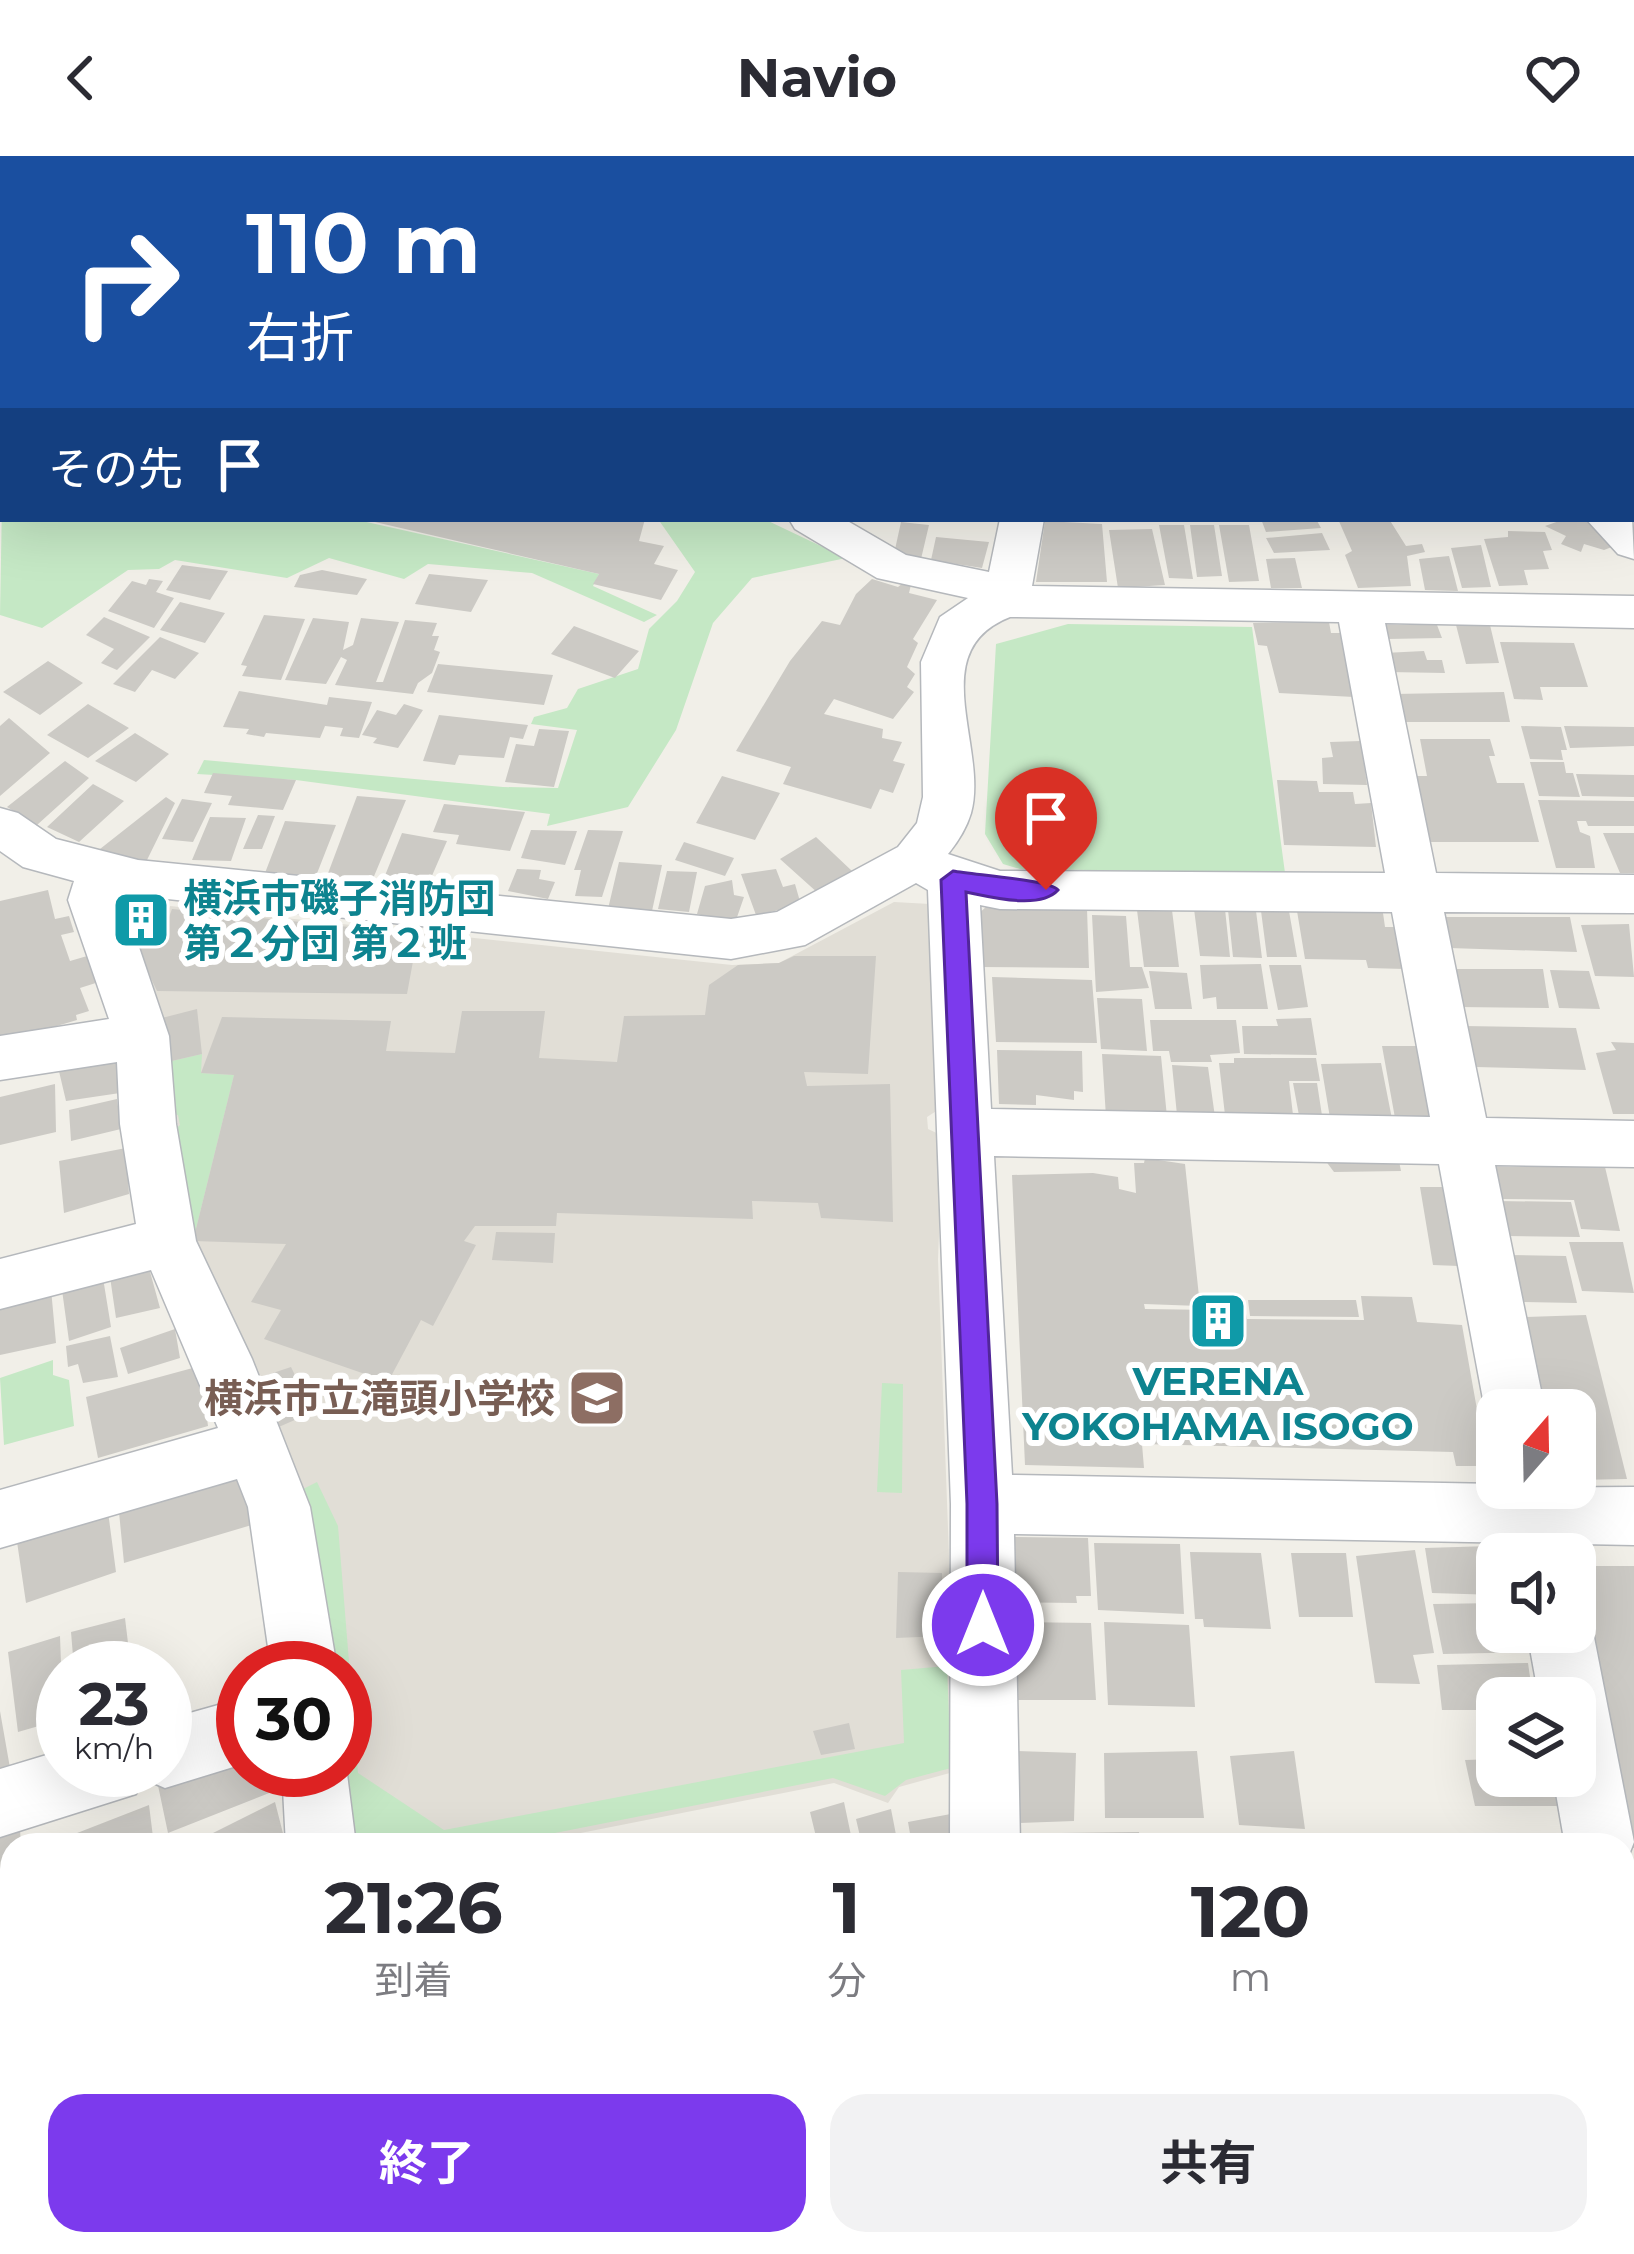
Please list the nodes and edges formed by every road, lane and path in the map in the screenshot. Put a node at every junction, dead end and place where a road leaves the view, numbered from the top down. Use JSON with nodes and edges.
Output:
{"nodes":[{"id":1,"x":817,"y":522,"type":"edge"},
{"id":2,"x":1021,"y":522,"type":"edge"},
{"id":3,"x":1611,"y":522,"type":"edge"},
{"id":4,"x":1634,"y":544,"type":"edge"},
{"id":5,"x":1006,"y":601,"type":"junction"},
{"id":6,"x":1359,"y":608,"type":"junction"},
{"id":7,"x":1634,"y":612,"type":"edge"},
{"id":8,"x":3,"y":832,"type":"edge"},
{"id":9,"x":934,"y":870,"type":"junction"},
{"id":10,"x":109,"y":874,"type":"junction"},
{"id":11,"x":1412,"y":892,"type":"junction"},
{"id":12,"x":1634,"y":894,"type":"edge"},
{"id":13,"x":142,"y":1036,"type":"junction"},
{"id":14,"x":0,"y":1058,"type":"edge"},
{"id":15,"x":967,"y":1132,"type":"junction"},
{"id":16,"x":1459,"y":1141,"type":"junction"},
{"id":17,"x":1634,"y":1144,"type":"edge"},
{"id":18,"x":167,"y":1241,"type":"junction"},
{"id":19,"x":0,"y":1284,"type":"edge"},
{"id":20,"x":1511,"y":1389,"type":"edge"},
{"id":21,"x":252,"y":1448,"type":"junction"},
{"id":22,"x":982,"y":1504,"type":"junction"},
{"id":23,"x":1634,"y":1516,"type":"edge"},
{"id":24,"x":0,"y":1519,"type":"edge"},
{"id":25,"x":1538,"y":1519,"type":"edge"},
{"id":26,"x":300,"y":1641,"type":"edge"},
{"id":27,"x":36,"y":1792,"type":"edge"},
{"id":28,"x":318,"y":1797,"type":"edge"},
{"id":29,"x":1591,"y":1797,"type":"edge"},
{"id":30,"x":0,"y":1803,"type":"edge"},
{"id":31,"x":320,"y":1833,"type":"edge"},
{"id":32,"x":986,"y":1833,"type":"edge"},
{"id":33,"x":1598,"y":1833,"type":"edge"}],
"edges":[{"from":1,"to":5,"type":"street"},
{"from":2,"to":5,"type":"street"},
{"from":3,"to":4,"type":"street"},
{"from":5,"to":6,"type":"street"},
{"from":5,"to":9,"type":"street"},
{"from":6,"to":7,"type":"street"},
{"from":6,"to":11,"type":"street"},
{"from":8,"to":10,"type":"street"},
{"from":9,"to":10,"type":"street"},
{"from":9,"to":11,"type":"street"},
{"from":9,"to":15,"type":"street"},
{"from":10,"to":13,"type":"street"},
{"from":11,"to":12,"type":"street"},
{"from":11,"to":16,"type":"street"},
{"from":13,"to":14,"type":"street"},
{"from":13,"to":18,"type":"street"},
{"from":15,"to":16,"type":"street"},
{"from":15,"to":22,"type":"street"},
{"from":16,"to":17,"type":"street"},
{"from":16,"to":20,"type":"street"},
{"from":18,"to":19,"type":"street"},
{"from":18,"to":21,"type":"street"},
{"from":21,"to":24,"type":"street"},
{"from":21,"to":26,"type":"street"},
{"from":22,"to":25,"type":"street"},
{"from":22,"to":32,"type":"street"},
{"from":23,"to":25,"type":"street"},
{"from":27,"to":30,"type":"street"},
{"from":28,"to":31,"type":"street"},
{"from":29,"to":33,"type":"street"}]}
